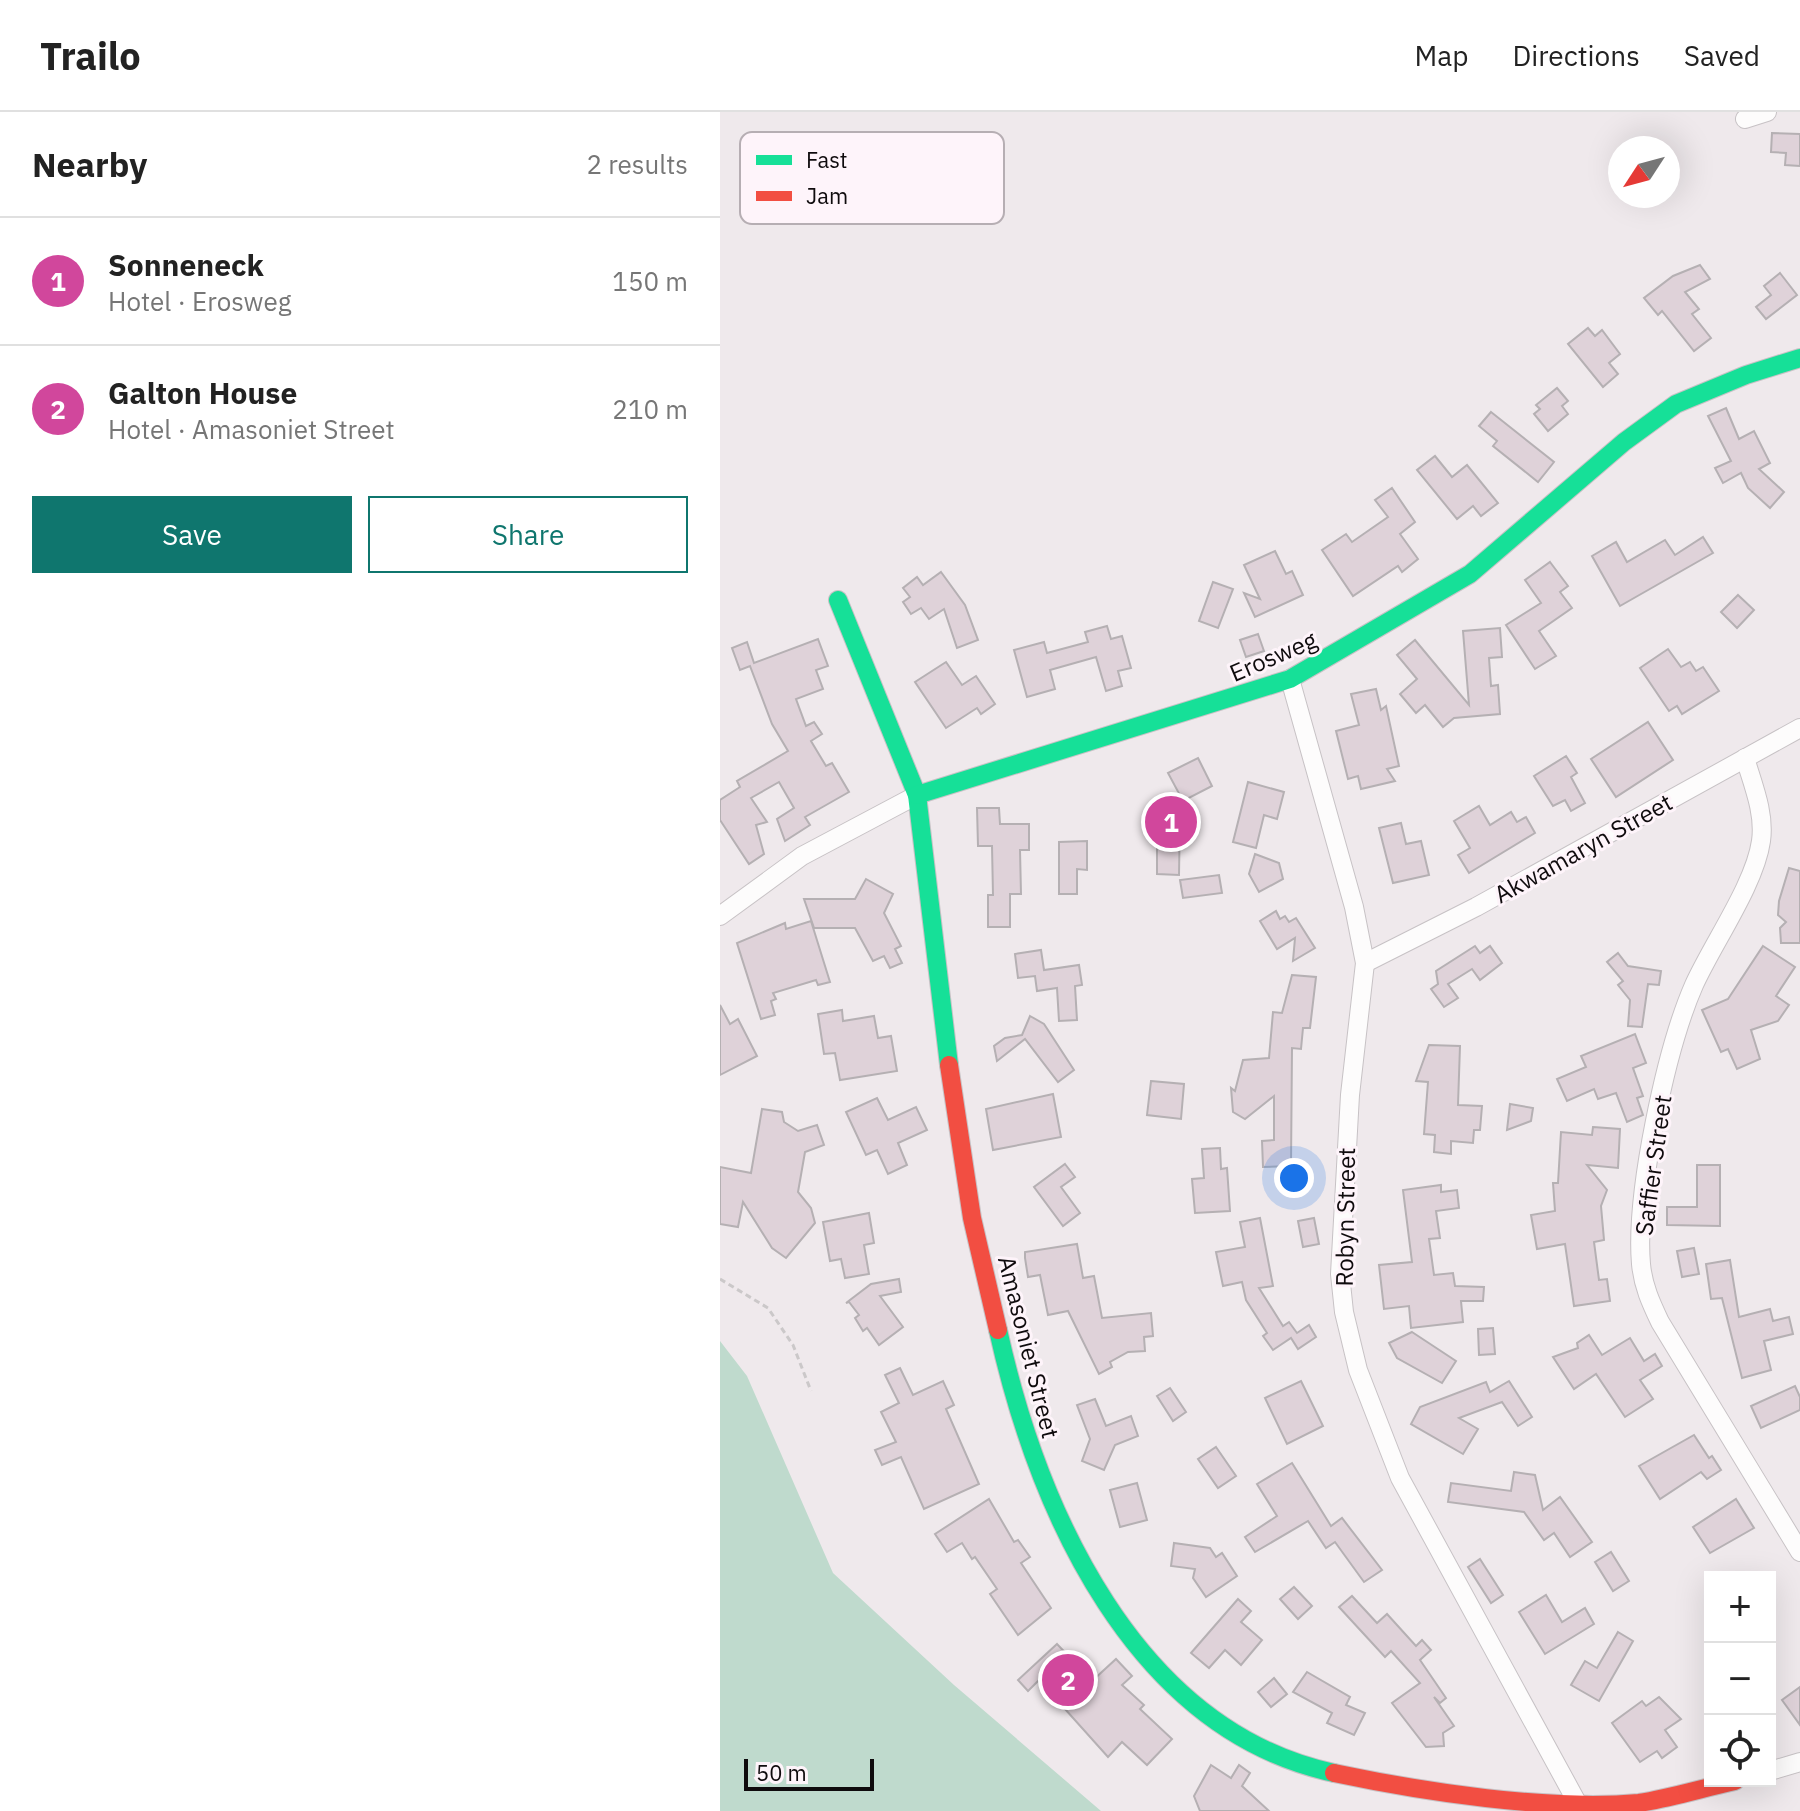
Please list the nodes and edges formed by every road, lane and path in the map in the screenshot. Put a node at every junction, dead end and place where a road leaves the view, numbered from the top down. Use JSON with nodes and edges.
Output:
{"nodes":[{"id":1,"x":1767,"y":112,"type":"edge"},
{"id":2,"x":1745,"y":119,"type":"dead end"},
{"id":3,"x":1800,"y":358,"type":"edge"},
{"id":4,"x":838,"y":600,"type":"dead end"},
{"id":5,"x":1290,"y":679,"type":"junction"},
{"id":6,"x":1800,"y":728,"type":"edge"},
{"id":7,"x":1745,"y":758,"type":"junction"},
{"id":8,"x":917,"y":795,"type":"junction"},
{"id":9,"x":720,"y":916,"type":"edge"},
{"id":10,"x":1365,"y":963,"type":"junction"},
{"id":11,"x":720,"y":1279,"type":"edge"},
{"id":12,"x":811,"y":1391,"type":"dead end"},
{"id":13,"x":1800,"y":1552,"type":"edge"},
{"id":14,"x":1800,"y":1762,"type":"edge"},
{"id":15,"x":1776,"y":1769,"type":"edge"},
{"id":16,"x":1708,"y":1787,"type":"edge"},
{"id":17,"x":1579,"y":1806,"type":"junction"}],
"edges":[{"from":1,"to":2,"type":"street"},
{"from":3,"to":5,"type":"street","name":"Erosweg"},
{"from":4,"to":8,"type":"street","name":"Amasoniet Street"},
{"from":5,"to":8,"type":"street","name":"Erosweg"},
{"from":5,"to":10,"type":"street","name":"Robyn Street"},
{"from":6,"to":7,"type":"street","name":"Akwamaryn Street"},
{"from":7,"to":10,"type":"street","name":"Akwamaryn Street"},
{"from":7,"to":13,"type":"street","name":"Saffier Street"},
{"from":8,"to":9,"type":"street","name":"Erosweg"},
{"from":8,"to":17,"type":"street","name":"Amasoniet Street"},
{"from":10,"to":17,"type":"street","name":"Robyn Street"},
{"from":11,"to":12,"type":"path"},
{"from":14,"to":15,"type":"street"},
{"from":16,"to":17,"type":"street","name":"Amasoniet Street"}]}
